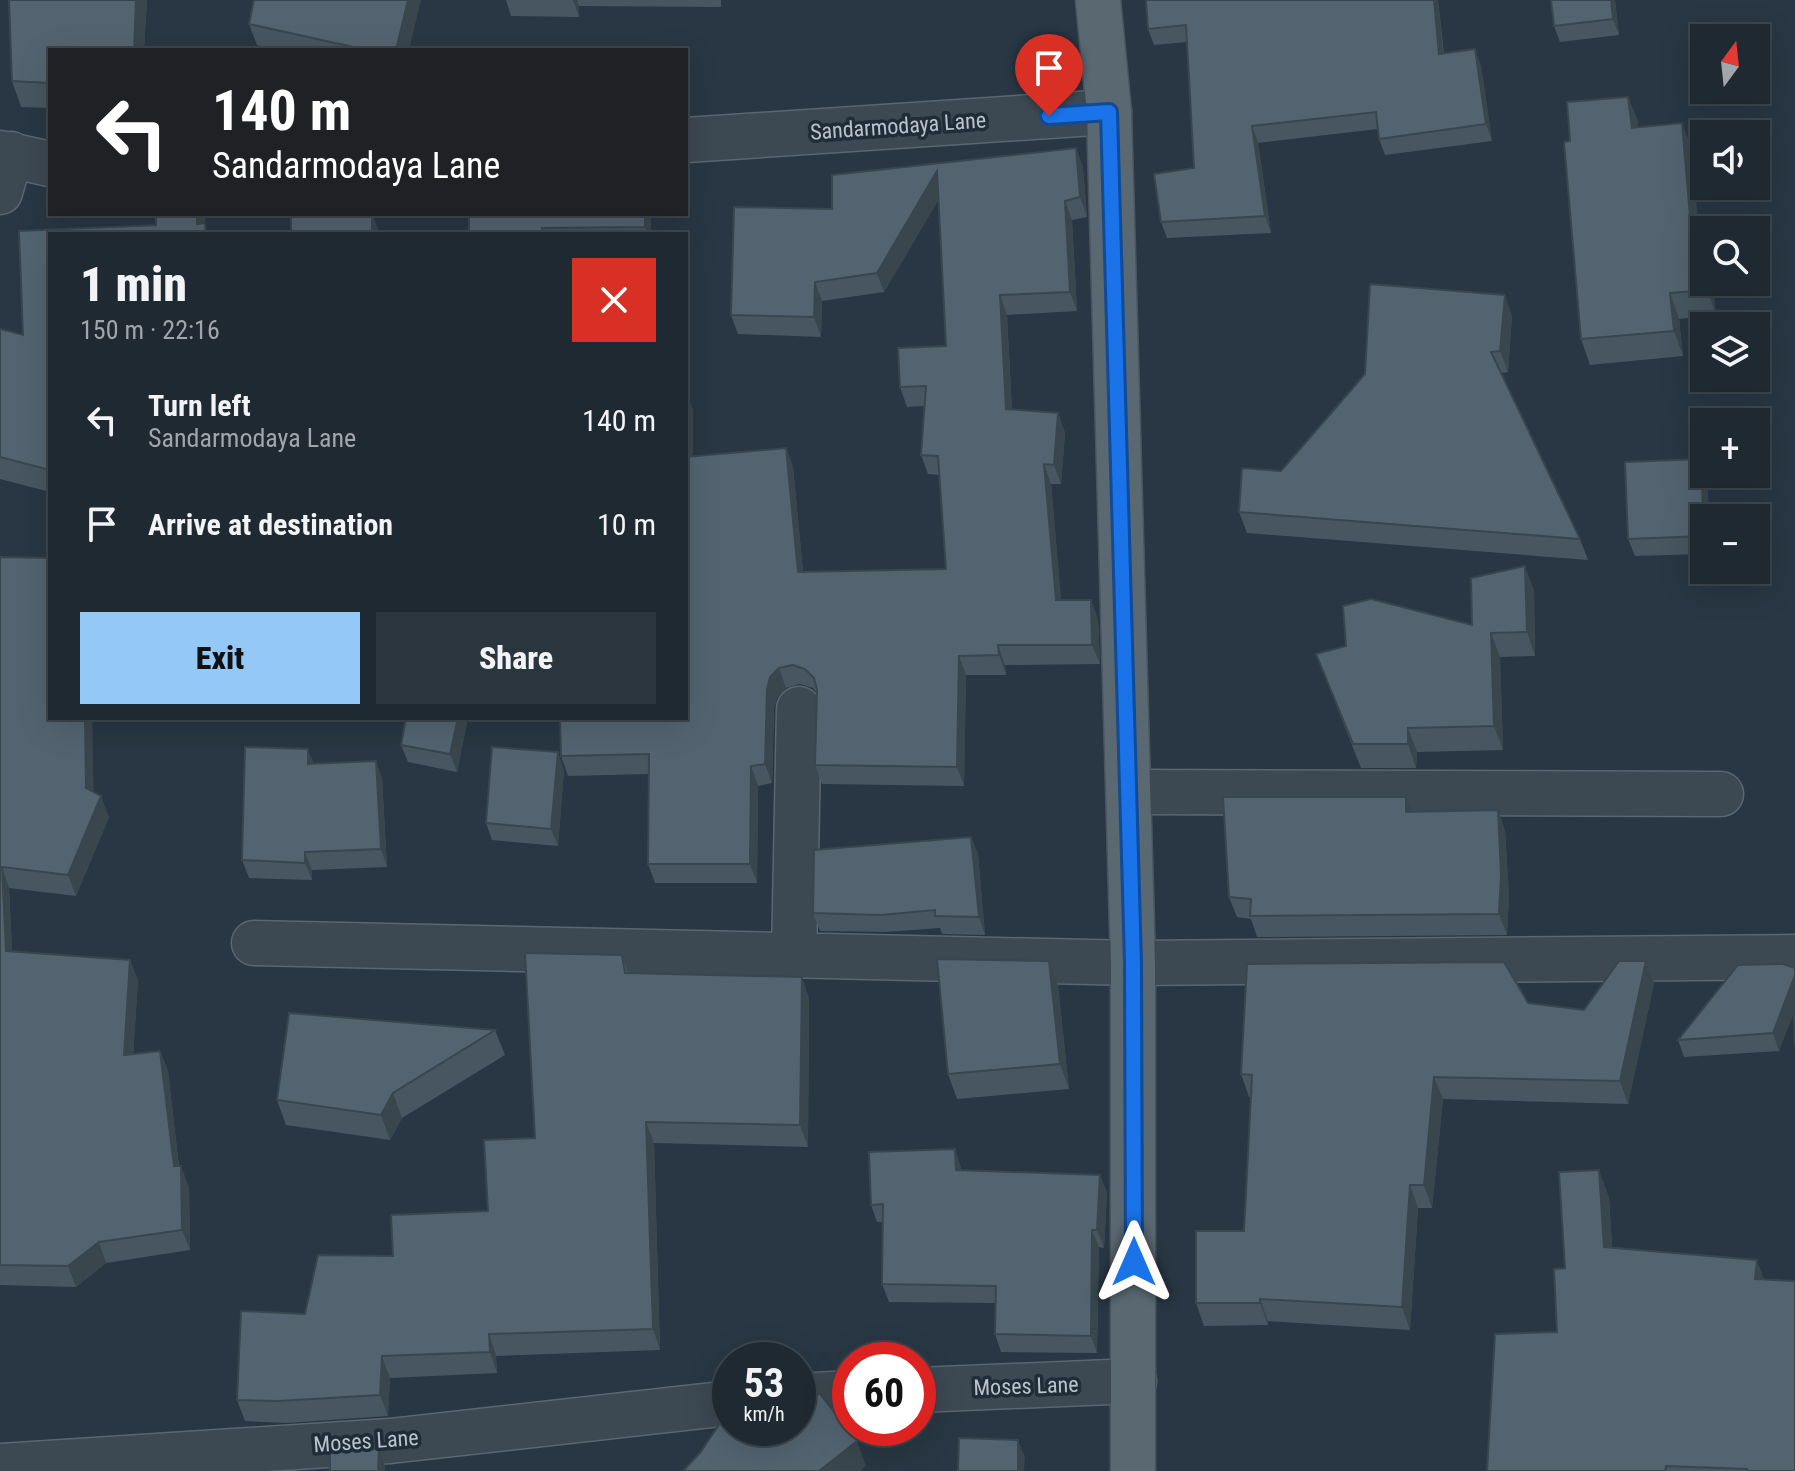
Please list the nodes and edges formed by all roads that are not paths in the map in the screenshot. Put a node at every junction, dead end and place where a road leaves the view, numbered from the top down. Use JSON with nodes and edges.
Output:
{"nodes":[{"id":1,"x":1098,"y":0,"type":"edge"},
{"id":2,"x":1109,"y":112,"type":"junction"},
{"id":3,"x":688,"y":140,"type":"edge"},
{"id":4,"x":799,"y":709,"type":"dead end"},
{"id":5,"x":1129,"y":792,"type":"junction"},
{"id":6,"x":1721,"y":794,"type":"dead end"},
{"id":7,"x":254,"y":943,"type":"dead end"},
{"id":8,"x":794,"y":955,"type":"junction"},
{"id":9,"x":1795,"y":957,"type":"edge"},
{"id":10,"x":1133,"y":963,"type":"junction"},
{"id":11,"x":1134,"y":1381,"type":"junction"},
{"id":12,"x":936,"y":1389,"type":"edge"},
{"id":13,"x":712,"y":1405,"type":"edge"},
{"id":14,"x":0,"y":1466,"type":"edge"},
{"id":15,"x":1133,"y":1471,"type":"edge"}],
"edges":[{"from":1,"to":2,"type":"main road"},
{"from":2,"to":3,"type":"street","name":"Sandarmodaya Lane"},
{"from":2,"to":5,"type":"main road"},
{"from":4,"to":8,"type":"street"},
{"from":5,"to":6,"type":"street"},
{"from":5,"to":10,"type":"main road"},
{"from":7,"to":8,"type":"street"},
{"from":8,"to":10,"type":"street"},
{"from":9,"to":10,"type":"street"},
{"from":10,"to":11,"type":"main road"},
{"from":11,"to":12,"type":"street","name":"Moses Lane"},
{"from":11,"to":15,"type":"main road"},
{"from":13,"to":14,"type":"street","name":"Moses Lane"}]}
